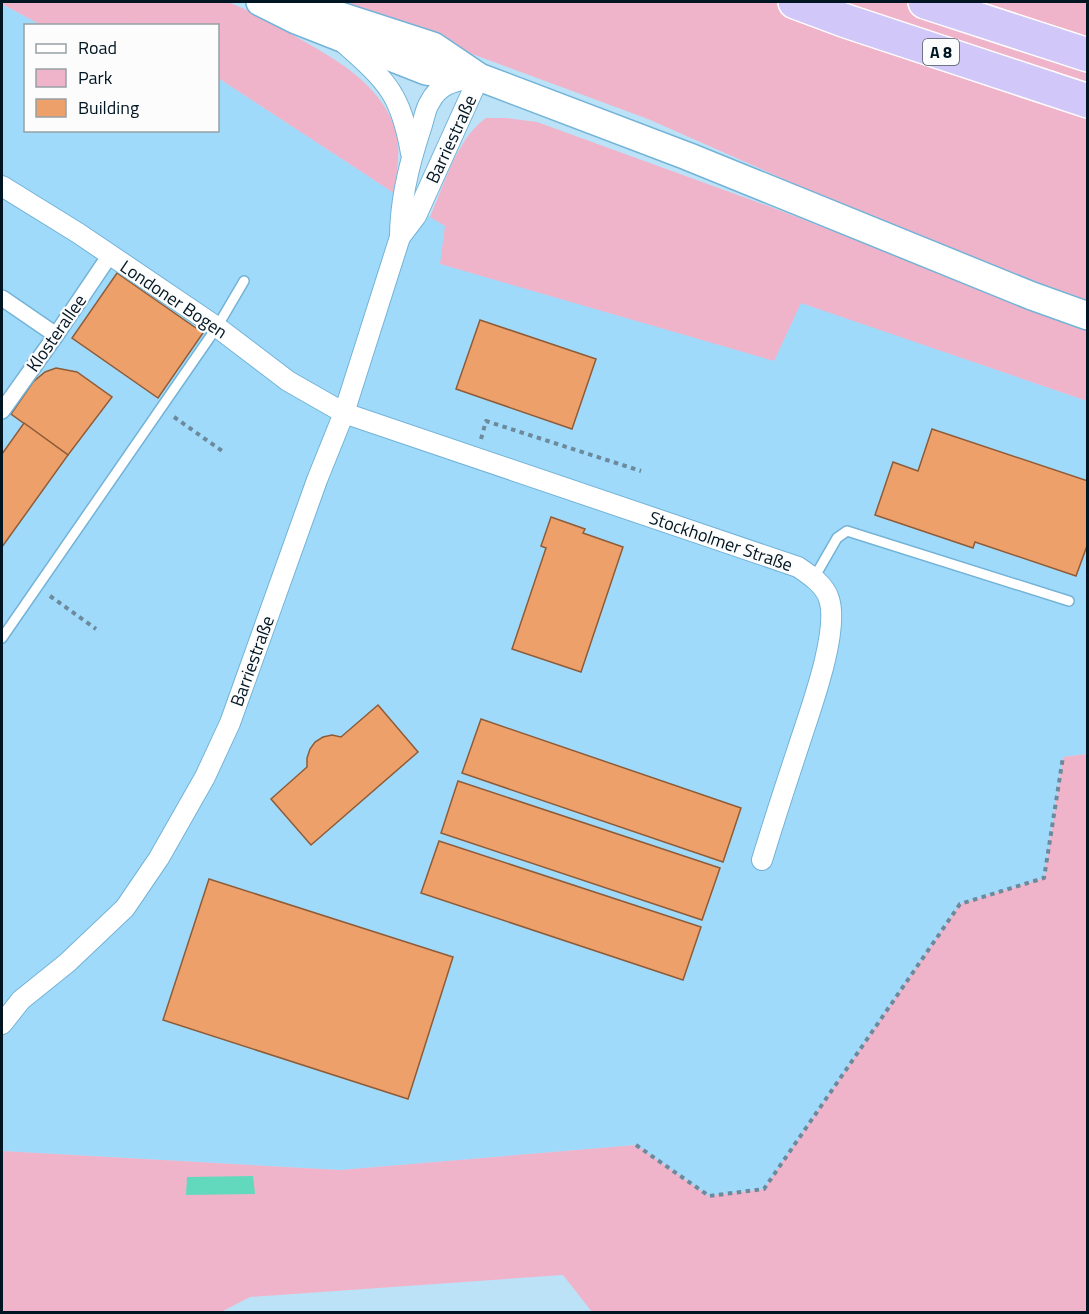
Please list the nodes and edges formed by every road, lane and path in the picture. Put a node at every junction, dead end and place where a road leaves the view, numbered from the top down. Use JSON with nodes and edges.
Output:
{"nodes":[{"id":1,"x":260,"y":2,"type":"edge"},
{"id":2,"x":297,"y":2,"type":"edge"},
{"id":3,"x":795,"y":2,"type":"edge"},
{"id":4,"x":925,"y":2,"type":"edge"},
{"id":5,"x":337,"y":37,"type":"junction"},
{"id":6,"x":1088,"y":55,"type":"edge"},
{"id":7,"x":479,"y":77,"type":"junction"},
{"id":8,"x":1088,"y":101,"type":"edge"},
{"id":9,"x":412,"y":156,"type":"junction"},
{"id":10,"x":2,"y":186,"type":"edge"},
{"id":11,"x":400,"y":237,"type":"junction"},
{"id":12,"x":110,"y":255,"type":"junction"},
{"id":13,"x":244,"y":281,"type":"dead end"},
{"id":14,"x":2,"y":298,"type":"edge"},
{"id":15,"x":1088,"y":316,"type":"edge"},
{"id":16,"x":217,"y":327,"type":"junction"},
{"id":17,"x":56,"y":335,"type":"junction"},
{"id":18,"x":161,"y":408,"type":"junction"},
{"id":19,"x":2,"y":411,"type":"edge"},
{"id":20,"x":344,"y":413,"type":"junction"},
{"id":21,"x":225,"y":453,"type":"dead end"},
{"id":22,"x":475,"y":457,"type":"junction"},
{"id":23,"x":640,"y":471,"type":"dead end"},
{"id":24,"x":814,"y":578,"type":"junction"},
{"id":25,"x":37,"y":587,"type":"junction"},
{"id":26,"x":1069,"y":601,"type":"dead end"},
{"id":27,"x":96,"y":628,"type":"dead end"},
{"id":28,"x":2,"y":638,"type":"edge"},
{"id":29,"x":1063,"y":757,"type":"dead end"},
{"id":30,"x":762,"y":860,"type":"dead end"},
{"id":31,"x":2,"y":1024,"type":"edge"},
{"id":32,"x":636,"y":1145,"type":"dead end"}],
"edges":[{"from":1,"to":5,"type":"main road"},
{"from":2,"to":7,"type":"main road"},
{"from":3,"to":8,"type":"highway","number":"A 8"},
{"from":4,"to":6,"type":"highway","number":"A 8"},
{"from":5,"to":7,"type":"main road"},
{"from":5,"to":9,"type":"street","name":"Barriestraße"},
{"from":7,"to":9,"type":"street","name":"Barriestraße"},
{"from":7,"to":11,"type":"street","name":"Barriestraße"},
{"from":7,"to":15,"type":"main road"},
{"from":9,"to":11,"type":"street","name":"Barriestraße"},
{"from":10,"to":12,"type":"street","name":"Londoner Bogen"},
{"from":11,"to":20,"type":"street","name":"Barriestraße"},
{"from":12,"to":16,"type":"street","name":"Londoner Bogen"},
{"from":12,"to":17,"type":"street","name":"Klosterallee"},
{"from":13,"to":16,"type":"lane"},
{"from":14,"to":17,"type":"street"},
{"from":16,"to":18,"type":"lane"},
{"from":16,"to":20,"type":"street","name":"Londoner Bogen"},
{"from":17,"to":19,"type":"street","name":"Klosterallee"},
{"from":18,"to":21,"type":"path"},
{"from":18,"to":25,"type":"lane"},
{"from":20,"to":22,"type":"street","name":"Stockholmer Straße"},
{"from":20,"to":31,"type":"street","name":"Barriestraße"},
{"from":22,"to":23,"type":"path"},
{"from":22,"to":24,"type":"street","name":"Stockholmer Straße"},
{"from":24,"to":26,"type":"lane"},
{"from":24,"to":30,"type":"street","name":"Stockholmer Straße"},
{"from":25,"to":27,"type":"path"},
{"from":25,"to":28,"type":"lane"},
{"from":29,"to":32,"type":"path"}]}
